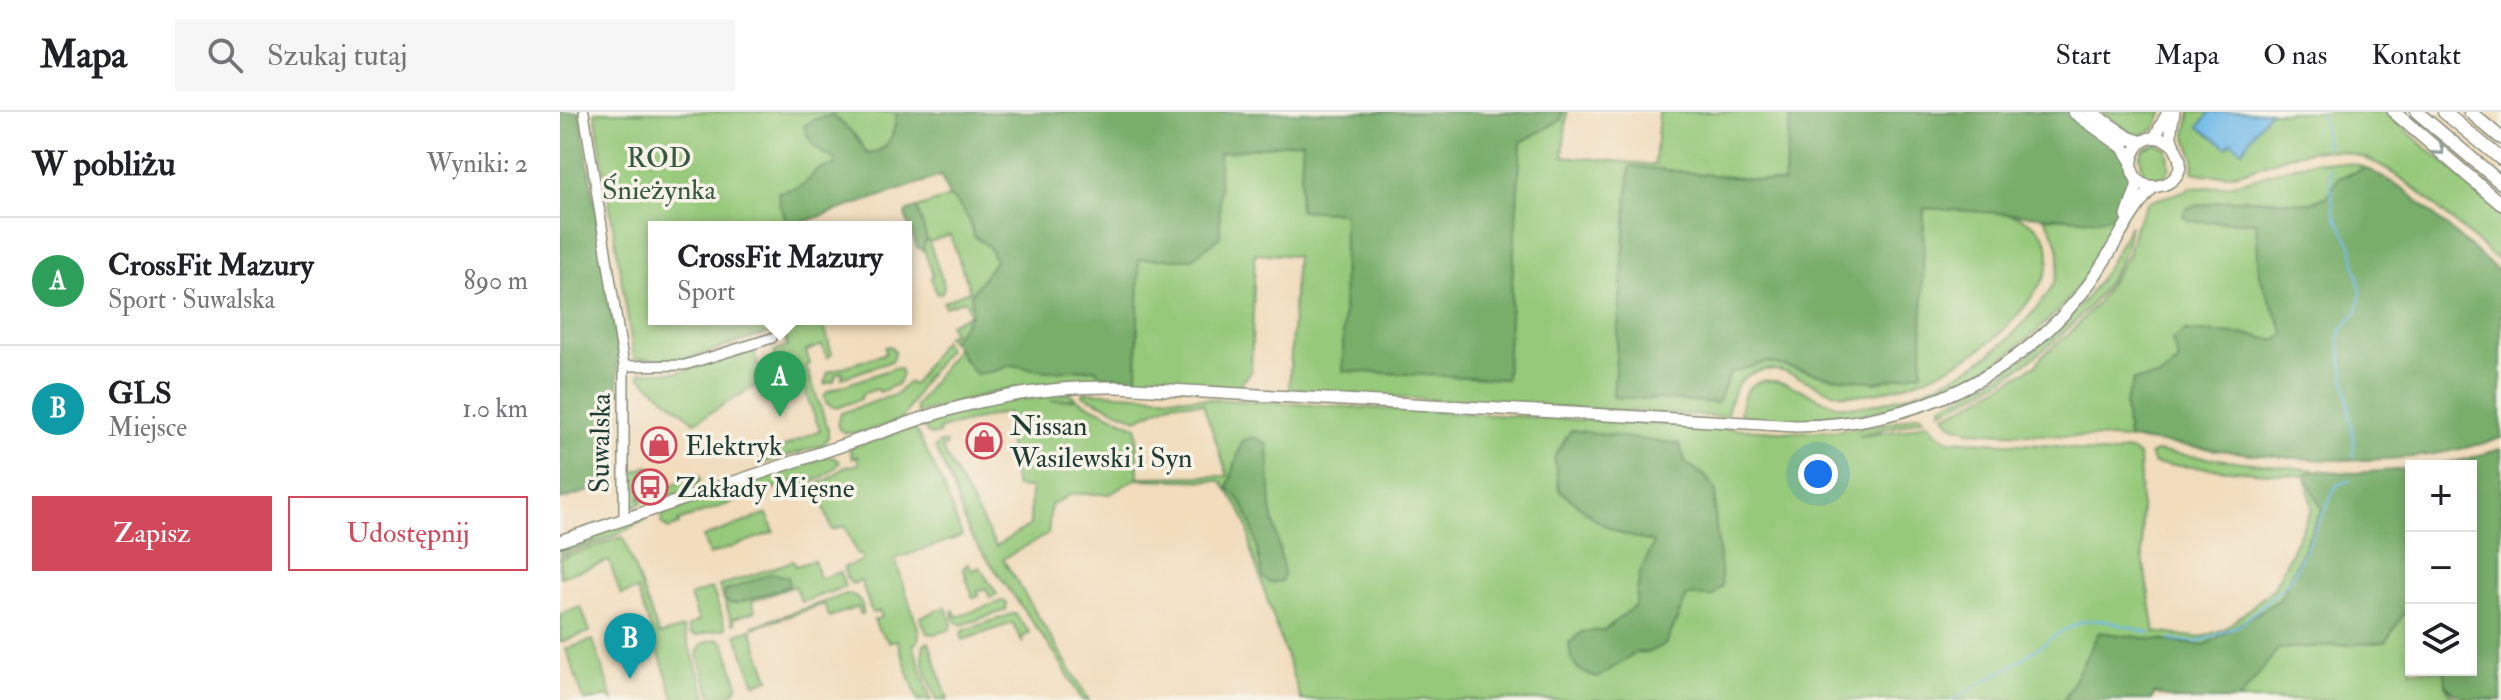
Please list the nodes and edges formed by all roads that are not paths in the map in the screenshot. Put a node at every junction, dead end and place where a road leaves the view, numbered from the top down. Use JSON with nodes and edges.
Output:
{"nodes":[{"id":1,"x":584,"y":112,"type":"edge"},
{"id":2,"x":2074,"y":112,"type":"edge"},
{"id":3,"x":2091,"y":112,"type":"edge"},
{"id":4,"x":2168,"y":112,"type":"edge"},
{"id":5,"x":2174,"y":112,"type":"edge"},
{"id":6,"x":2394,"y":112,"type":"edge"},
{"id":7,"x":2417,"y":112,"type":"edge"},
{"id":8,"x":2444,"y":112,"type":"edge"},
{"id":9,"x":2470,"y":112,"type":"edge"},
{"id":10,"x":2155,"y":137,"type":"junction"},
{"id":11,"x":2501,"y":138,"type":"edge"},
{"id":12,"x":2141,"y":142,"type":"junction"},
{"id":13,"x":2174,"y":146,"type":"junction"},
{"id":14,"x":2501,"y":159,"type":"edge"},
{"id":15,"x":2131,"y":160,"type":"junction"},
{"id":16,"x":2137,"y":178,"type":"junction"},
{"id":17,"x":2501,"y":183,"type":"edge"},
{"id":18,"x":2153,"y":187,"type":"junction"},
{"id":19,"x":2501,"y":203,"type":"edge"},
{"id":20,"x":2117,"y":239,"type":"junction"},
{"id":21,"x":772,"y":338,"type":"dead end"},
{"id":22,"x":624,"y":366,"type":"junction"},
{"id":23,"x":624,"y":520,"type":"junction"},
{"id":24,"x":560,"y":541,"type":"edge"}],
"edges":[{"from":1,"to":22,"type":"street","name":"Suwalska"},
{"from":2,"to":15,"type":"highway"},
{"from":3,"to":12,"type":"highway"},
{"from":4,"to":10,"type":"main road"},
{"from":5,"to":13,"type":"main road"},
{"from":6,"to":19,"type":"highway","one_way":true},
{"from":7,"to":17,"type":"highway"},
{"from":8,"to":14,"type":"highway"},
{"from":9,"to":11,"type":"highway"},
{"from":10,"to":12,"type":"main road"},
{"from":10,"to":13,"type":"main road"},
{"from":12,"to":15,"type":"main road"},
{"from":13,"to":18,"type":"main road"},
{"from":15,"to":16,"type":"main road"},
{"from":16,"to":18,"type":"main road"},
{"from":16,"to":20,"type":"main road"},
{"from":18,"to":20,"type":"main road"},
{"from":20,"to":23,"type":"main road","name":"Suwalska"},
{"from":21,"to":22,"type":"street","name":"Suwalska"},
{"from":22,"to":23,"type":"street","name":"Suwalska"},
{"from":23,"to":24,"type":"main road","name":"Suwalska"}]}
